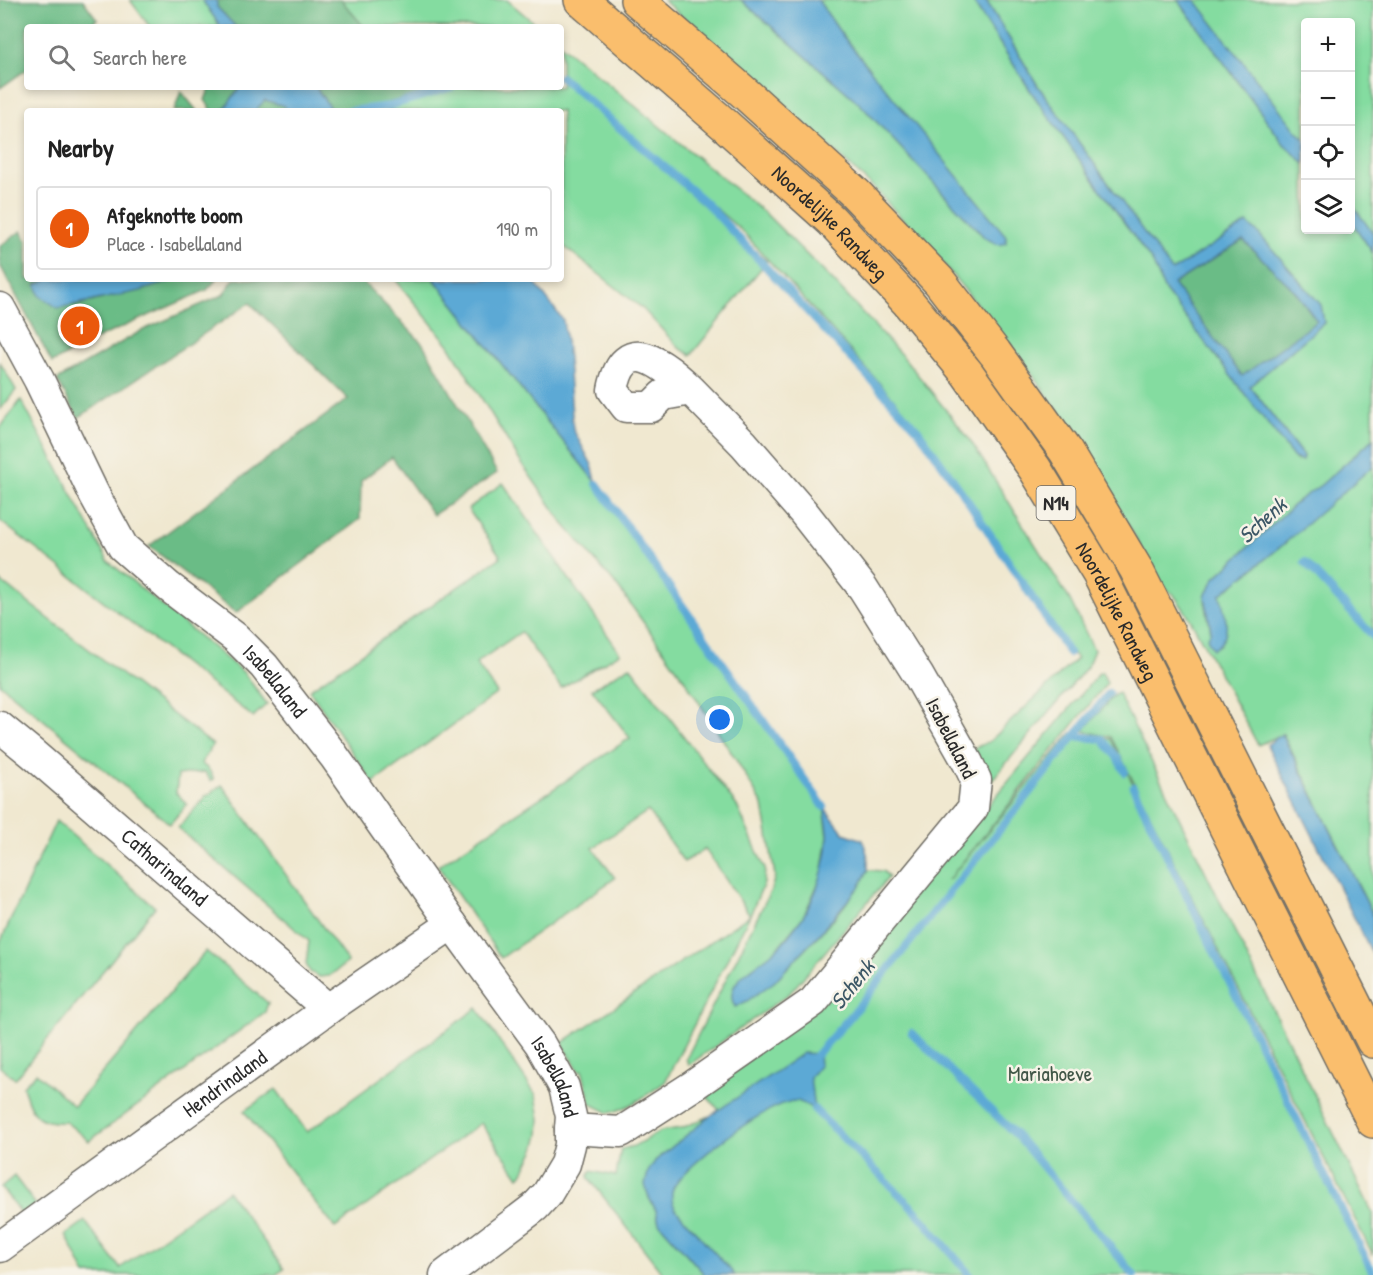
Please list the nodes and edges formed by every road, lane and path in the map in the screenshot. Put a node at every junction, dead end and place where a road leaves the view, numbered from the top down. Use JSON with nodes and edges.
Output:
{"nodes":[{"id":1,"x":581,"y":0,"type":"edge"},
{"id":2,"x":637,"y":0,"type":"edge"},
{"id":3,"x":0,"y":308,"type":"edge"},
{"id":4,"x":691,"y":390,"type":"dead end"},
{"id":5,"x":0,"y":727,"type":"edge"},
{"id":6,"x":452,"y":924,"type":"junction"},
{"id":7,"x":328,"y":1009,"type":"junction"},
{"id":8,"x":1373,"y":1041,"type":"edge"},
{"id":9,"x":1373,"y":1121,"type":"edge"},
{"id":10,"x":570,"y":1129,"type":"junction"},
{"id":11,"x":0,"y":1247,"type":"edge"},
{"id":12,"x":445,"y":1275,"type":"edge"}],
"edges":[{"from":1,"to":9,"type":"main road","name":"Noordelijke Randweg","number":"N14"},
{"from":2,"to":8,"type":"main road","name":"Noordelijke Randweg","number":"N14"},
{"from":3,"to":6,"type":"street","name":"Isabellaland"},
{"from":4,"to":10,"type":"street","name":"Isabellaland"},
{"from":5,"to":7,"type":"street","name":"Catharinaland"},
{"from":6,"to":7,"type":"street","name":"Hendrinaland"},
{"from":6,"to":10,"type":"street","name":"Isabellaland"},
{"from":7,"to":11,"type":"street","name":"Hendrinaland"},
{"from":10,"to":12,"type":"street"}]}
